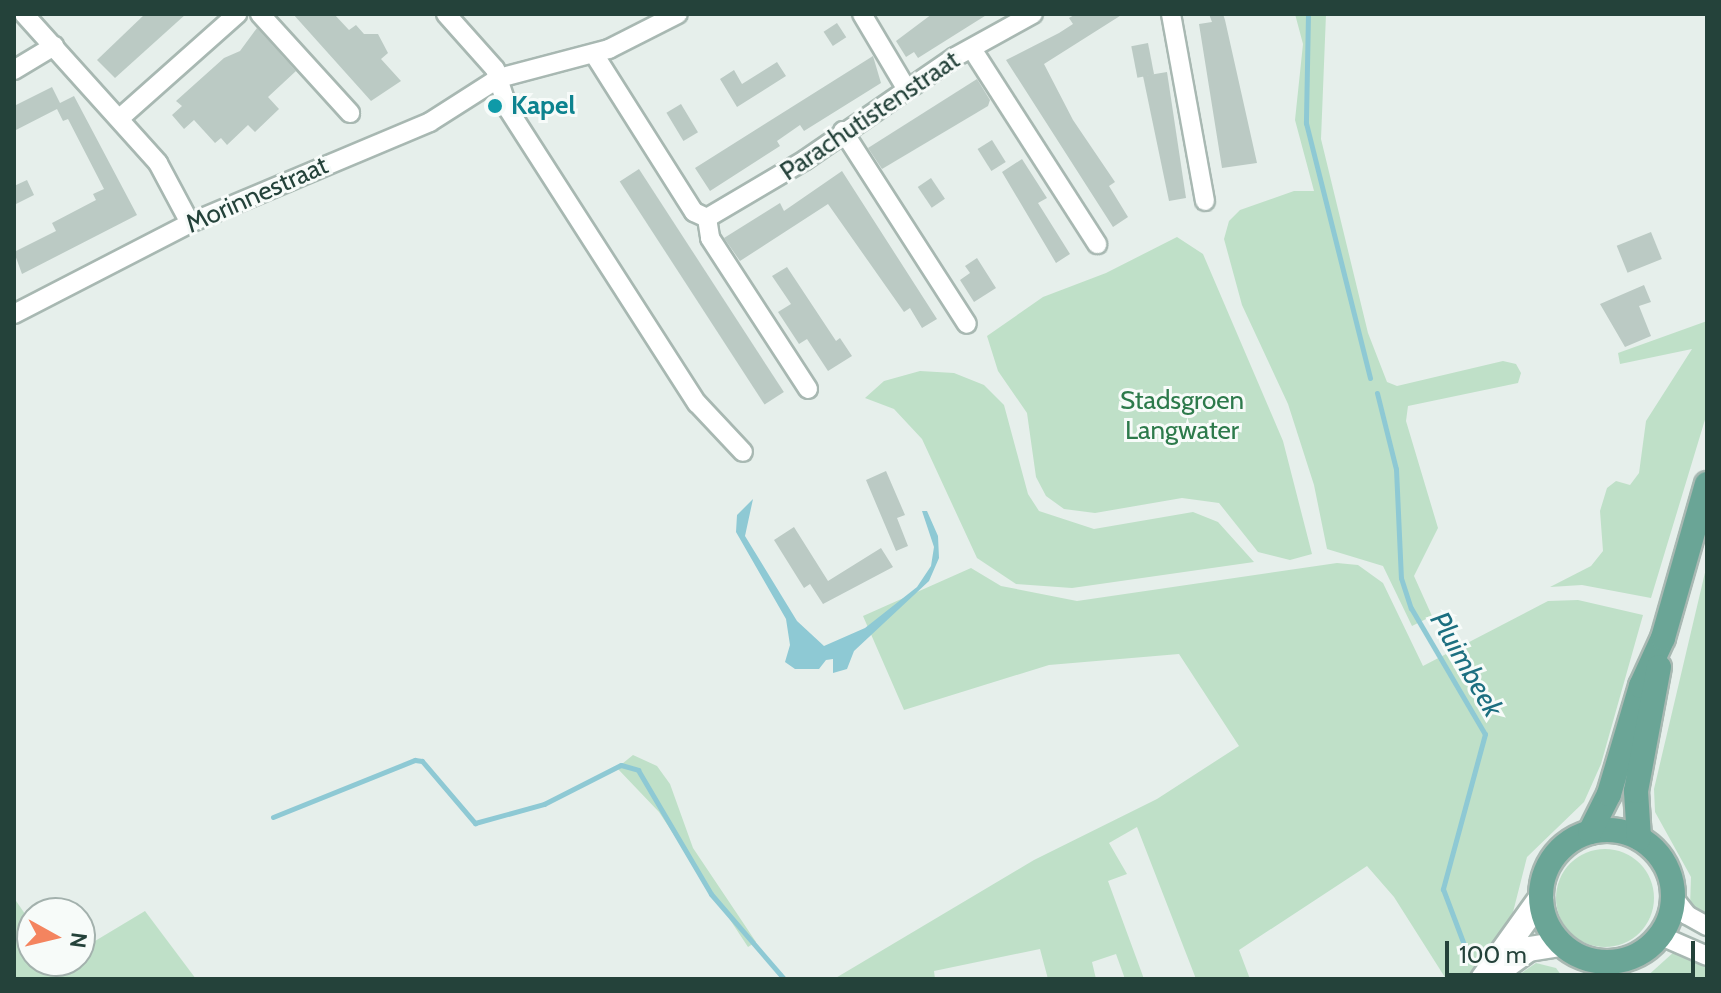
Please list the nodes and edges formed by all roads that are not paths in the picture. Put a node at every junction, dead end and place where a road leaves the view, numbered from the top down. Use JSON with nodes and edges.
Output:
{"nodes":[{"id":1,"x":24,"y":14,"type":"edge"},
{"id":2,"x":237,"y":14,"type":"edge"},
{"id":3,"x":260,"y":14,"type":"edge"},
{"id":4,"x":446,"y":14,"type":"edge"},
{"id":5,"x":678,"y":14,"type":"edge"},
{"id":6,"x":862,"y":14,"type":"edge"},
{"id":7,"x":1033,"y":14,"type":"edge"},
{"id":8,"x":1171,"y":14,"type":"edge"},
{"id":9,"x":54,"y":46,"type":"junction"},
{"id":10,"x":972,"y":49,"type":"junction"},
{"id":11,"x":594,"y":54,"type":"junction"},
{"id":12,"x":14,"y":70,"type":"edge"},
{"id":13,"x":499,"y":78,"type":"junction"},
{"id":14,"x":906,"y":88,"type":"junction"},
{"id":15,"x":350,"y":113,"type":"dead end"},
{"id":16,"x":120,"y":118,"type":"junction"},
{"id":17,"x":843,"y":131,"type":"junction"},
{"id":18,"x":1205,"y":201,"type":"dead end"},
{"id":19,"x":707,"y":218,"type":"junction"},
{"id":20,"x":190,"y":223,"type":"junction"},
{"id":21,"x":1097,"y":244,"type":"dead end"},
{"id":22,"x":14,"y":314,"type":"edge"},
{"id":23,"x":967,"y":324,"type":"dead end"},
{"id":24,"x":808,"y":389,"type":"dead end"},
{"id":25,"x":743,"y":452,"type":"dead end"},
{"id":26,"x":1707,"y":484,"type":"edge"},
{"id":27,"x":1663,"y":638,"type":"junction"},
{"id":28,"x":1590,"y":832,"type":"junction"},
{"id":29,"x":1639,"y":838,"type":"junction"},
{"id":30,"x":1673,"y":897,"type":"junction"},
{"id":31,"x":1541,"y":898,"type":"junction"},
{"id":32,"x":1707,"y":926,"type":"edge"},
{"id":33,"x":1659,"y":935,"type":"junction"},
{"id":34,"x":1638,"y":954,"type":"junction"},
{"id":35,"x":1707,"y":956,"type":"edge"},
{"id":36,"x":1574,"y":960,"type":"edge"},
{"id":37,"x":1483,"y":979,"type":"edge"},
{"id":38,"x":1490,"y":979,"type":"edge"},
{"id":39,"x":1626,"y":979,"type":"edge"}],
"edges":[{"from":1,"to":9,"type":"street"},
{"from":2,"to":16,"type":"street"},
{"from":3,"to":15,"type":"street"},
{"from":4,"to":13,"type":"street"},
{"from":5,"to":11,"type":"street","name":"Morinnestraat"},
{"from":6,"to":14,"type":"street"},
{"from":7,"to":10,"type":"street","name":"Parachutistenstraat"},
{"from":8,"to":18,"type":"street"},
{"from":9,"to":12,"type":"street"},
{"from":9,"to":16,"type":"street"},
{"from":10,"to":14,"type":"street","name":"Parachutistenstraat"},
{"from":10,"to":21,"type":"street"},
{"from":11,"to":13,"type":"street","name":"Morinnestraat"},
{"from":11,"to":19,"type":"street"},
{"from":13,"to":20,"type":"street","name":"Morinnestraat"},
{"from":13,"to":25,"type":"street"},
{"from":14,"to":17,"type":"street","name":"Parachutistenstraat"},
{"from":16,"to":20,"type":"street"},
{"from":17,"to":19,"type":"street","name":"Parachutistenstraat"},
{"from":17,"to":23,"type":"street"},
{"from":19,"to":24,"type":"street"},
{"from":20,"to":22,"type":"street","name":"Morinnestraat"},
{"from":26,"to":27,"type":"main road"},
{"from":27,"to":28,"type":"main road"},
{"from":27,"to":29,"type":"main road"},
{"from":28,"to":29,"type":"main road"},
{"from":28,"to":31,"type":"main road"},
{"from":29,"to":30,"type":"main road"},
{"from":30,"to":32,"type":"street"},
{"from":30,"to":33,"type":"main road"},
{"from":31,"to":36,"type":"main road"},
{"from":31,"to":37,"type":"main road"},
{"from":33,"to":34,"type":"main road"},
{"from":33,"to":35,"type":"street"},
{"from":34,"to":36,"type":"main road"},
{"from":34,"to":39,"type":"main road"},
{"from":36,"to":38,"type":"main road"}]}
